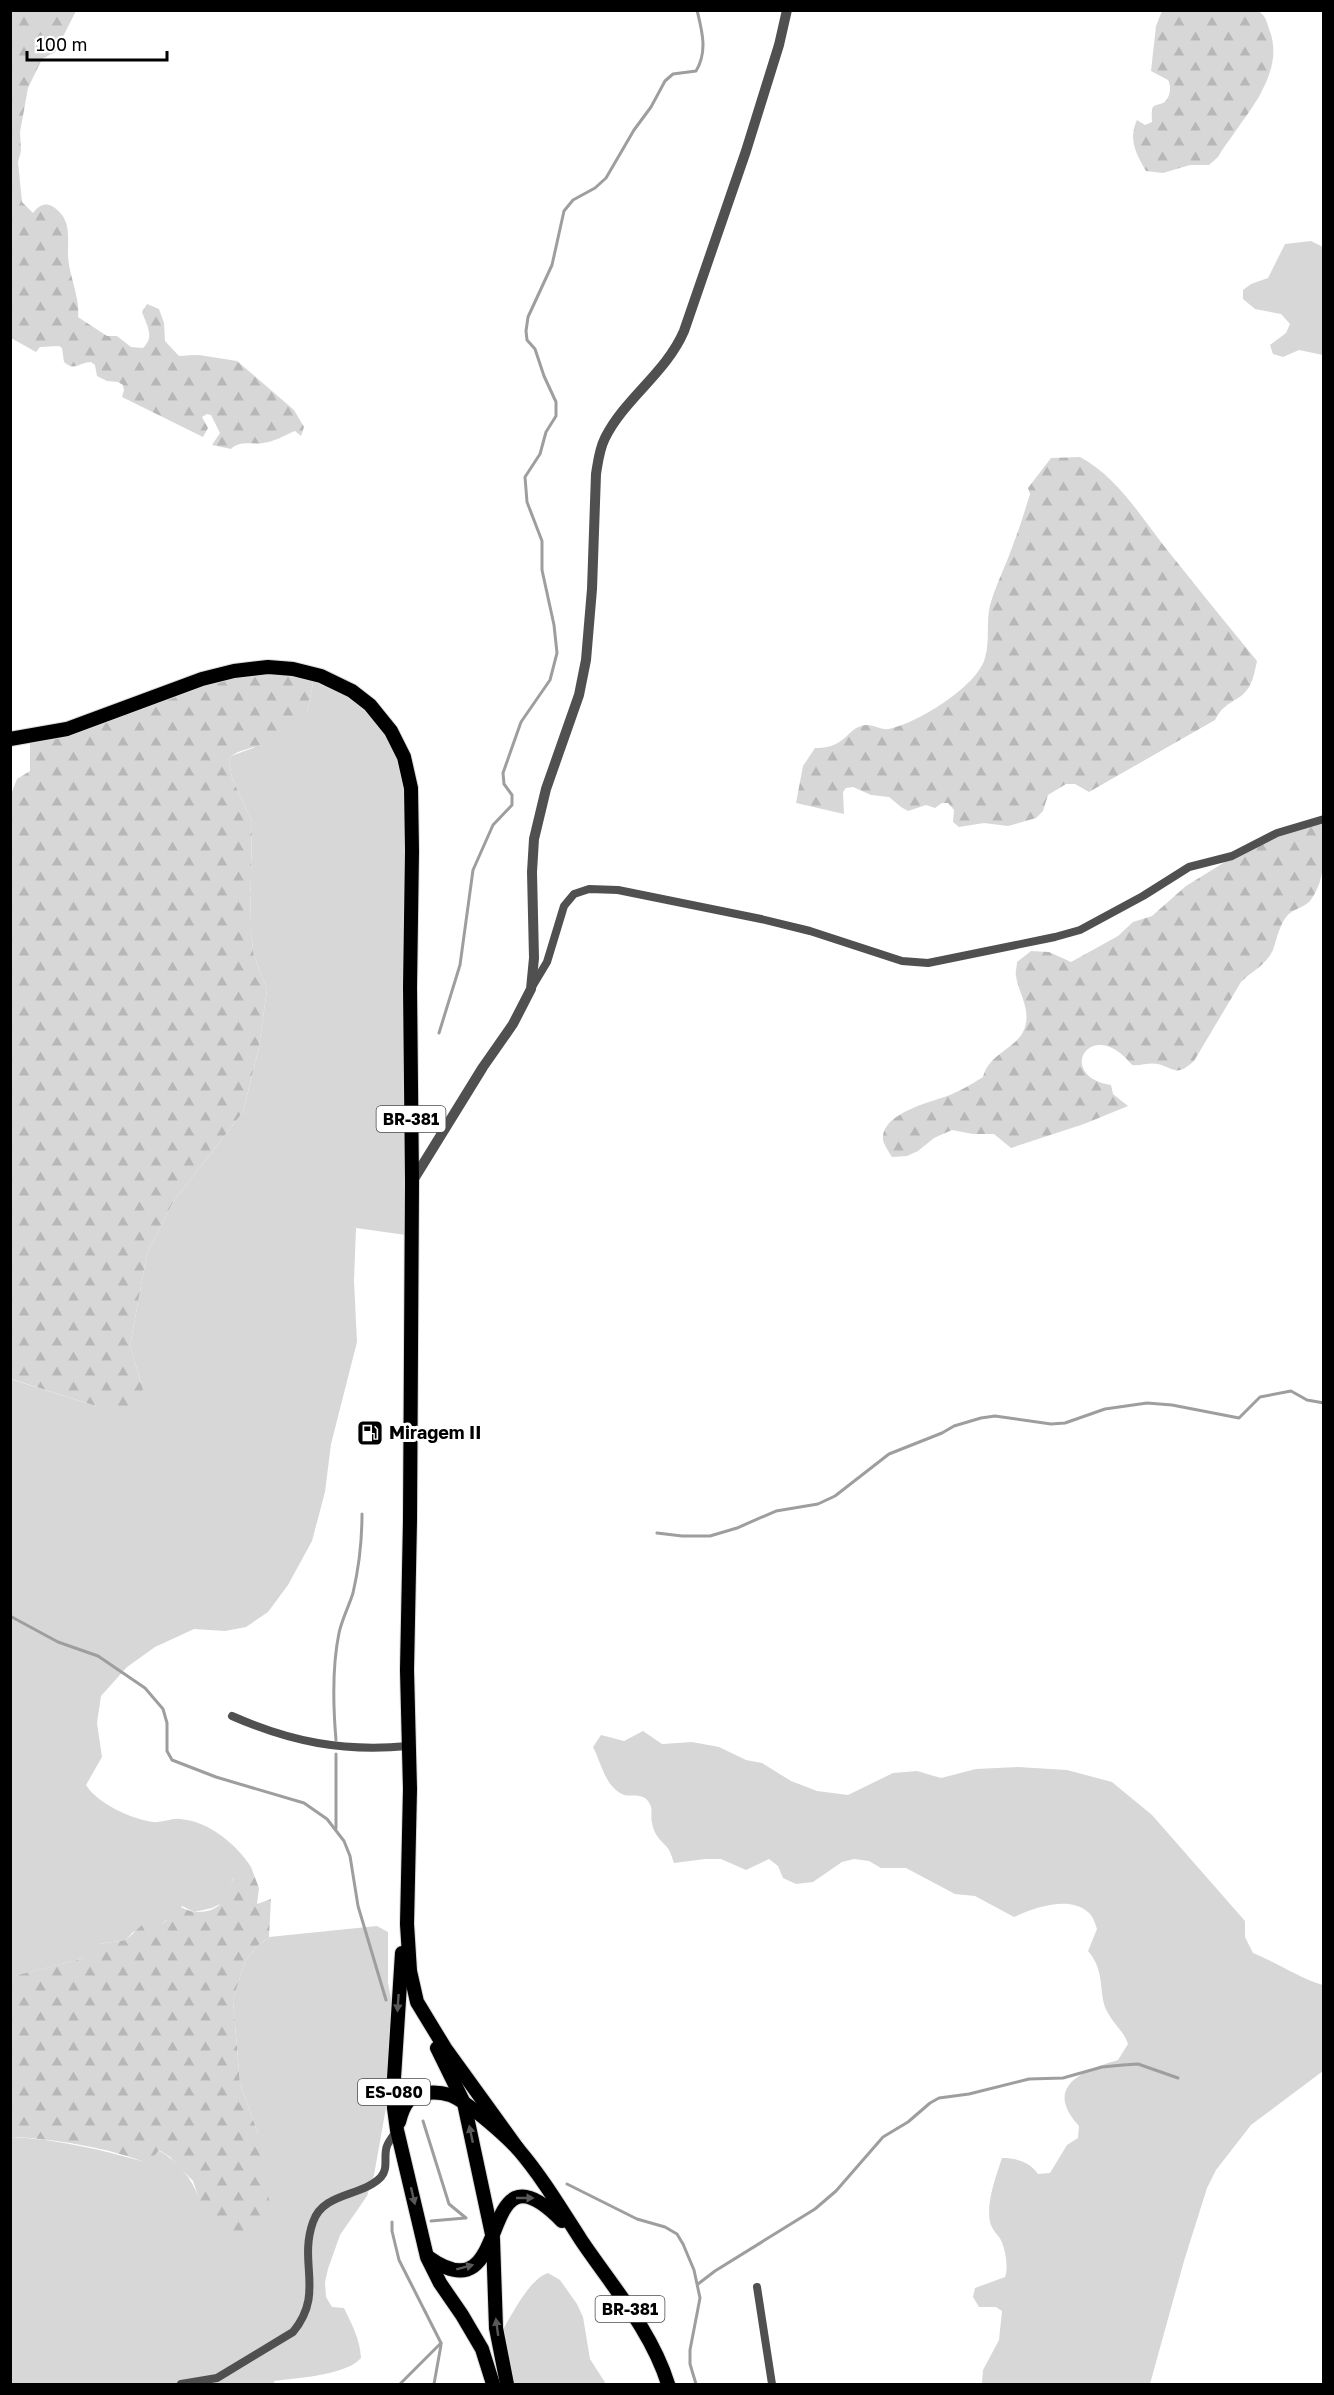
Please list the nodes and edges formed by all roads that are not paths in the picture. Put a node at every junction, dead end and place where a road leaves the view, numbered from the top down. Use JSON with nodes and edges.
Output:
{"nodes":[{"id":1,"x":787,"y":10,"type":"edge"},
{"id":2,"x":10,"y":739,"type":"edge"},
{"id":3,"x":1323,"y":819,"type":"edge"},
{"id":4,"x":531,"y":989,"type":"junction"},
{"id":5,"x":412,"y":1182,"type":"junction"},
{"id":6,"x":232,"y":1716,"type":"dead end"},
{"id":7,"x":408,"y":1746,"type":"junction"},
{"id":8,"x":406,"y":1924,"type":"junction"},
{"id":9,"x":417,"y":2002,"type":"junction"},
{"id":10,"x":464,"y":2103,"type":"junction"},
{"id":11,"x":397,"y":2130,"type":"junction"},
{"id":12,"x":518,"y":2149,"type":"junction"},
{"id":13,"x":493,"y":2239,"type":"junction"},
{"id":14,"x":581,"y":2239,"type":"junction"},
{"id":15,"x":428,"y":2256,"type":"junction"},
{"id":16,"x":757,"y":2287,"type":"dead end"},
{"id":17,"x":182,"y":2385,"type":"edge"},
{"id":18,"x":493,"y":2385,"type":"edge"},
{"id":19,"x":507,"y":2385,"type":"edge"},
{"id":20,"x":668,"y":2385,"type":"edge"},
{"id":21,"x":772,"y":2385,"type":"edge"}],
"edges":[{"from":1,"to":4,"type":"street"},
{"from":2,"to":5,"type":"main road","number":"BR-381"},
{"from":3,"to":4,"type":"street"},
{"from":4,"to":5,"type":"street"},
{"from":5,"to":7,"type":"main road","number":"BR-381"},
{"from":6,"to":7,"type":"street"},
{"from":7,"to":8,"type":"main road","number":"BR-381"},
{"from":8,"to":9,"type":"main road","number":"BR-381"},
{"from":8,"to":11,"type":"main road","number":"ES-080","one_way":true},
{"from":9,"to":10,"type":"main road","number":"ES-080"},
{"from":9,"to":12,"type":"main road"},
{"from":10,"to":11,"type":"main road"},
{"from":10,"to":12,"type":"main road","number":"BR-381"},
{"from":13,"to":10,"type":"main road","number":"ES-080","one_way":true},
{"from":11,"to":15,"type":"main road","number":"ES-080","one_way":true},
{"from":11,"to":17,"type":"street"},
{"from":12,"to":14,"type":"main road","number":"BR-381"},
{"from":13,"to":14,"type":"main road","number":"BR-381","one_way":true},
{"from":15,"to":13,"type":"main road","number":"BR-381","one_way":true},
{"from":19,"to":13,"type":"main road","number":"ES-080","one_way":true},
{"from":14,"to":20,"type":"main road","number":"BR-381"},
{"from":15,"to":18,"type":"main road","number":"ES-080"},
{"from":16,"to":21,"type":"street"}]}
